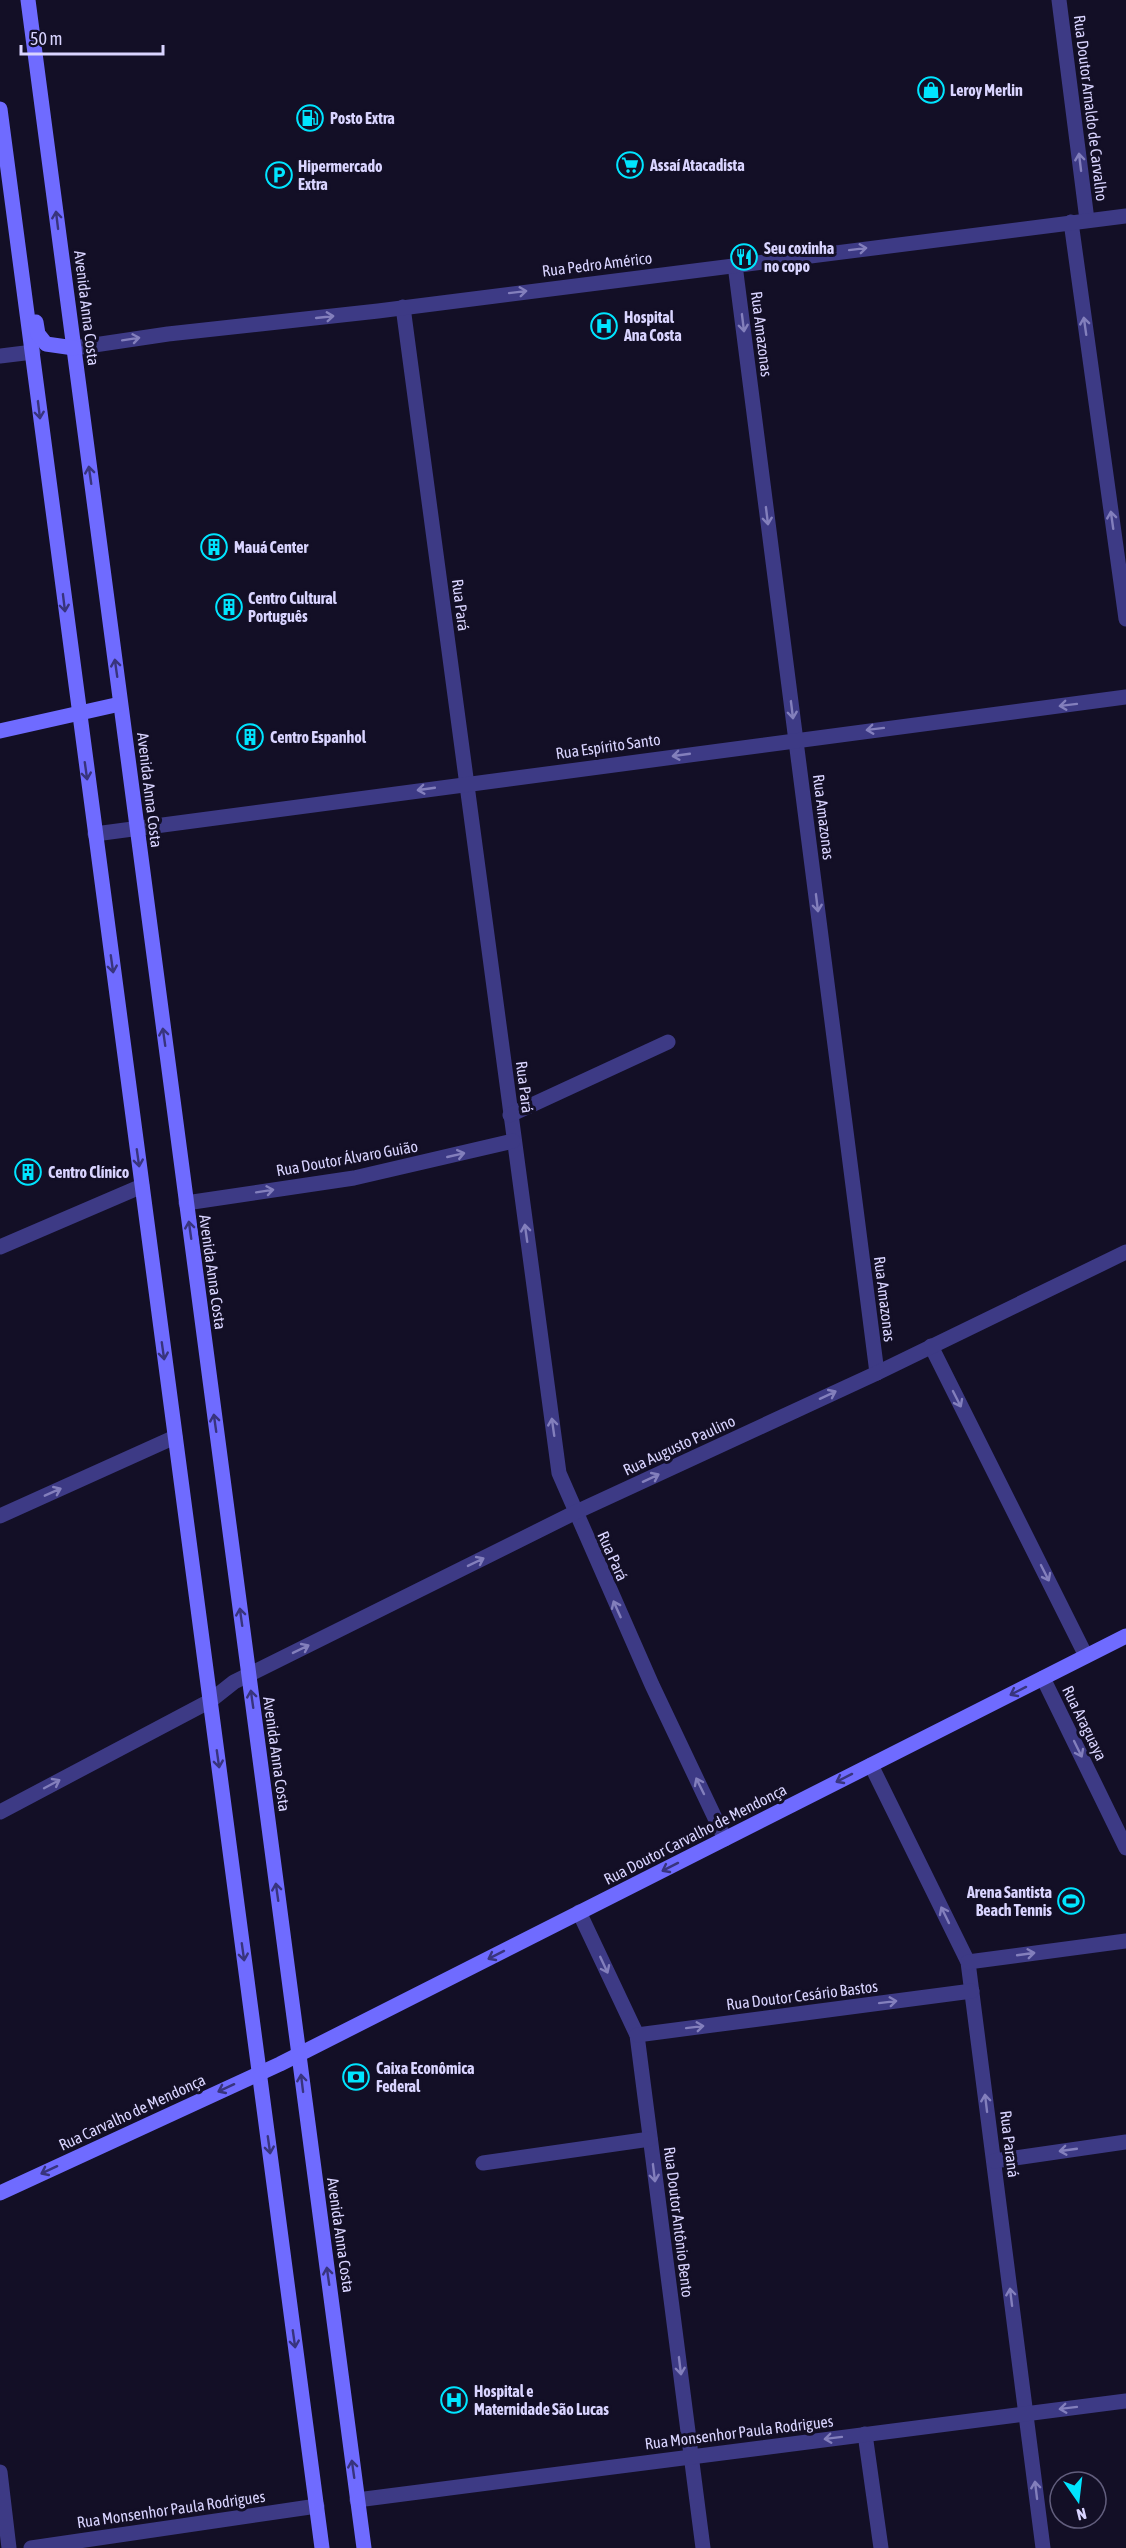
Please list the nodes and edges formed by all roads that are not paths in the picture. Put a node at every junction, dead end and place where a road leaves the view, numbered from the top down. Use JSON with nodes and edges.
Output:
{"nodes":[{"id":1,"x":28,"y":0,"type":"edge"},
{"id":2,"x":1059,"y":0,"type":"edge"},
{"id":3,"x":0,"y":109,"type":"edge"},
{"id":4,"x":1126,"y":216,"type":"edge"},
{"id":5,"x":1087,"y":220,"type":"junction"},
{"id":6,"x":1071,"y":222,"type":"junction"},
{"id":7,"x":21,"y":265,"type":"junction"},
{"id":8,"x":735,"y":265,"type":"junction"},
{"id":9,"x":403,"y":307,"type":"junction"},
{"id":10,"x":74,"y":348,"type":"junction"},
{"id":11,"x":33,"y":352,"type":"junction"},
{"id":12,"x":0,"y":356,"type":"edge"},
{"id":13,"x":1126,"y":619,"type":"edge"},
{"id":14,"x":1126,"y":697,"type":"edge"},
{"id":15,"x":120,"y":704,"type":"junction"},
{"id":16,"x":79,"y":713,"type":"junction"},
{"id":17,"x":0,"y":731,"type":"edge"},
{"id":18,"x":796,"y":739,"type":"junction"},
{"id":19,"x":466,"y":784,"type":"junction"},
{"id":20,"x":137,"y":830,"type":"junction"},
{"id":21,"x":95,"y":834,"type":"junction"},
{"id":22,"x":668,"y":1042,"type":"dead end"},
{"id":23,"x":510,"y":1115,"type":"junction"},
{"id":24,"x":513,"y":1141,"type":"junction"},
{"id":25,"x":142,"y":1186,"type":"junction"},
{"id":26,"x":186,"y":1203,"type":"junction"},
{"id":27,"x":0,"y":1247,"type":"edge"},
{"id":28,"x":1126,"y":1252,"type":"edge"},
{"id":29,"x":931,"y":1346,"type":"junction"},
{"id":30,"x":877,"y":1373,"type":"junction"},
{"id":31,"x":175,"y":1437,"type":"junction"},
{"id":32,"x":574,"y":1513,"type":"junction"},
{"id":33,"x":0,"y":1516,"type":"edge"},
{"id":34,"x":1126,"y":1636,"type":"edge"},
{"id":35,"x":1086,"y":1656,"type":"junction"},
{"id":36,"x":248,"y":1675,"type":"junction"},
{"id":37,"x":1043,"y":1677,"type":"junction"},
{"id":38,"x":210,"y":1701,"type":"junction"},
{"id":39,"x":871,"y":1765,"type":"junction"},
{"id":40,"x":0,"y":1812,"type":"edge"},
{"id":41,"x":725,"y":1839,"type":"junction"},
{"id":42,"x":1126,"y":1848,"type":"edge"},
{"id":43,"x":579,"y":1912,"type":"junction"},
{"id":44,"x":1126,"y":1941,"type":"edge"},
{"id":45,"x":968,"y":1962,"type":"junction"},
{"id":46,"x":972,"y":1991,"type":"junction"},
{"id":47,"x":637,"y":2035,"type":"junction"},
{"id":48,"x":299,"y":2054,"type":"junction"},
{"id":49,"x":280,"y":2064,"type":"joint"},
{"id":50,"x":259,"y":2073,"type":"junction"},
{"id":51,"x":650,"y":2139,"type":"junction"},
{"id":52,"x":1126,"y":2142,"type":"edge"},
{"id":53,"x":994,"y":2161,"type":"junction"},
{"id":54,"x":483,"y":2163,"type":"dead end"},
{"id":55,"x":0,"y":2193,"type":"edge"},
{"id":56,"x":1126,"y":2401,"type":"edge"},
{"id":57,"x":1026,"y":2414,"type":"junction"},
{"id":58,"x":865,"y":2434,"type":"junction"},
{"id":59,"x":692,"y":2457,"type":"junction"},
{"id":60,"x":0,"y":2472,"type":"edge"},
{"id":61,"x":357,"y":2500,"type":"junction"},
{"id":62,"x":317,"y":2506,"type":"junction"},
{"id":63,"x":9,"y":2548,"type":"edge"},
{"id":64,"x":32,"y":2548,"type":"edge"},
{"id":65,"x":322,"y":2548,"type":"edge"},
{"id":66,"x":364,"y":2548,"type":"edge"},
{"id":67,"x":703,"y":2548,"type":"edge"},
{"id":68,"x":881,"y":2548,"type":"edge"},
{"id":69,"x":1043,"y":2548,"type":"edge"}],
"edges":[{"from":10,"to":1,"type":"main road","name":"Avenida Anna Costa","one_way":true},
{"from":5,"to":2,"type":"street","name":"Rua Doutor Arnaldo de Carvalho","one_way":true},
{"from":3,"to":7,"type":"main road"},
{"from":4,"to":5,"type":"street","name":"Rua Pedro Américo"},
{"from":5,"to":6,"type":"street","name":"Rua Pedro Américo"},
{"from":8,"to":6,"type":"street","name":"Rua Pedro Américo","one_way":true},
{"from":13,"to":6,"type":"street","one_way":true},
{"from":7,"to":10,"type":"main road"},
{"from":7,"to":11,"type":"main road"},
{"from":9,"to":8,"type":"street","name":"Rua Pedro Américo","one_way":true},
{"from":8,"to":18,"type":"street","name":"Rua Amazonas","one_way":true},
{"from":10,"to":9,"type":"street","name":"Rua Pedro Américo","one_way":true},
{"from":9,"to":19,"type":"street","name":"Rua Pará"},
{"from":15,"to":10,"type":"main road","name":"Avenida Anna Costa","one_way":true},
{"from":11,"to":12,"type":"street"},
{"from":11,"to":16,"type":"main road","one_way":true},
{"from":14,"to":18,"type":"street","name":"Rua Espírito Santo","one_way":true},
{"from":15,"to":16,"type":"main road"},
{"from":15,"to":20,"type":"main road","name":"Avenida Anna Costa"},
{"from":16,"to":17,"type":"main road"},
{"from":16,"to":21,"type":"main road","one_way":true},
{"from":18,"to":19,"type":"street","name":"Rua Espírito Santo","one_way":true},
{"from":18,"to":30,"type":"street","name":"Rua Amazonas","one_way":true},
{"from":19,"to":20,"type":"street","name":"Rua Espírito Santo","one_way":true},
{"from":19,"to":23,"type":"street","name":"Rua Pará"},
{"from":20,"to":21,"type":"street","name":"Rua Espírito Santo"},
{"from":26,"to":20,"type":"main road","name":"Avenida Anna Costa","one_way":true},
{"from":21,"to":25,"type":"main road","one_way":true},
{"from":22,"to":23,"type":"street"},
{"from":23,"to":24,"type":"street","name":"Rua Pará"},
{"from":26,"to":24,"type":"street","name":"Rua Doutor Álvaro Guião","one_way":true},
{"from":32,"to":24,"type":"street","name":"Rua Pará","one_way":true},
{"from":25,"to":27,"type":"street"},
{"from":25,"to":31,"type":"main road","one_way":true},
{"from":36,"to":26,"type":"main road","name":"Avenida Anna Costa","one_way":true},
{"from":28,"to":29,"type":"street","name":"Rua Augusto Paulino"},
{"from":29,"to":30,"type":"street","name":"Rua Augusto Paulino"},
{"from":29,"to":35,"type":"street","one_way":true},
{"from":32,"to":30,"type":"street","name":"Rua Augusto Paulino","one_way":true},
{"from":33,"to":31,"type":"street","one_way":true},
{"from":31,"to":38,"type":"main road"},
{"from":36,"to":32,"type":"street","name":"Rua Augusto Paulino","one_way":true},
{"from":41,"to":32,"type":"street","name":"Rua Pará","one_way":true},
{"from":34,"to":35,"type":"main road","name":"Rua Doutor Carvalho de Mendonça"},
{"from":35,"to":37,"type":"main road","name":"Rua Doutor Carvalho de Mendonça"},
{"from":36,"to":38,"type":"street","name":"Rua Augusto Paulino"},
{"from":48,"to":36,"type":"main road","name":"Avenida Anna Costa","one_way":true},
{"from":37,"to":39,"type":"main road","name":"Rua Doutor Carvalho de Mendonça","one_way":true},
{"from":37,"to":42,"type":"street","name":"Rua Araguaya","one_way":true},
{"from":40,"to":38,"type":"street","name":"Rua Augusto Paulino","one_way":true},
{"from":38,"to":50,"type":"main road","one_way":true},
{"from":39,"to":41,"type":"main road","name":"Rua Doutor Carvalho de Mendonça","one_way":true},
{"from":45,"to":39,"type":"street","name":"Rua Paraná","one_way":true},
{"from":41,"to":43,"type":"main road","name":"Rua Doutor Carvalho de Mendonça","one_way":true},
{"from":43,"to":47,"type":"street","name":"Rua Doutor Antônio Bento","one_way":true},
{"from":43,"to":48,"type":"main road","name":"Rua Doutor Carvalho de Mendonça","one_way":true},
{"from":45,"to":44,"type":"street","one_way":true},
{"from":45,"to":46,"type":"street","name":"Rua Paraná"},
{"from":47,"to":46,"type":"street","name":"Rua Doutor Cesário Bastos","one_way":true},
{"from":53,"to":46,"type":"street","name":"Rua Paraná","one_way":true},
{"from":47,"to":51,"type":"street","name":"Rua Doutor Antônio Bento"},
{"from":48,"to":49,"type":"main road","name":"Rua Doutor Carvalho de Mendonça"},
{"from":61,"to":48,"type":"main road","name":"Avenida Anna Costa","one_way":true},
{"from":49,"to":50,"type":"main road","name":"Rua Carvalho de Mendonça"},
{"from":50,"to":55,"type":"main road","name":"Rua Carvalho de Mendonça","one_way":true},
{"from":50,"to":62,"type":"main road","one_way":true},
{"from":51,"to":54,"type":"street"},
{"from":51,"to":59,"type":"street","name":"Rua Doutor Antônio Bento","one_way":true},
{"from":52,"to":53,"type":"street","one_way":true},
{"from":57,"to":53,"type":"street","name":"Rua Paraná","one_way":true},
{"from":56,"to":57,"type":"street","name":"Rua Monsenhor Paula Rodrigues","one_way":true},
{"from":57,"to":58,"type":"street","name":"Rua Monsenhor Paula Rodrigues"},
{"from":69,"to":57,"type":"street","name":"Rua Paraná","one_way":true},
{"from":58,"to":59,"type":"street","name":"Rua Monsenhor Paula Rodrigues","one_way":true},
{"from":58,"to":68,"type":"street"},
{"from":59,"to":61,"type":"street","name":"Rua Monsenhor Paula Rodrigues"},
{"from":59,"to":67,"type":"street","name":"Rua Doutor Antônio Bento"},
{"from":60,"to":63,"type":"street"},
{"from":61,"to":66,"type":"main road","name":"Avenida Anna Costa"},
{"from":62,"to":64,"type":"street","name":"Rua Monsenhor Paula Rodrigues"},
{"from":62,"to":65,"type":"main road"}]}
